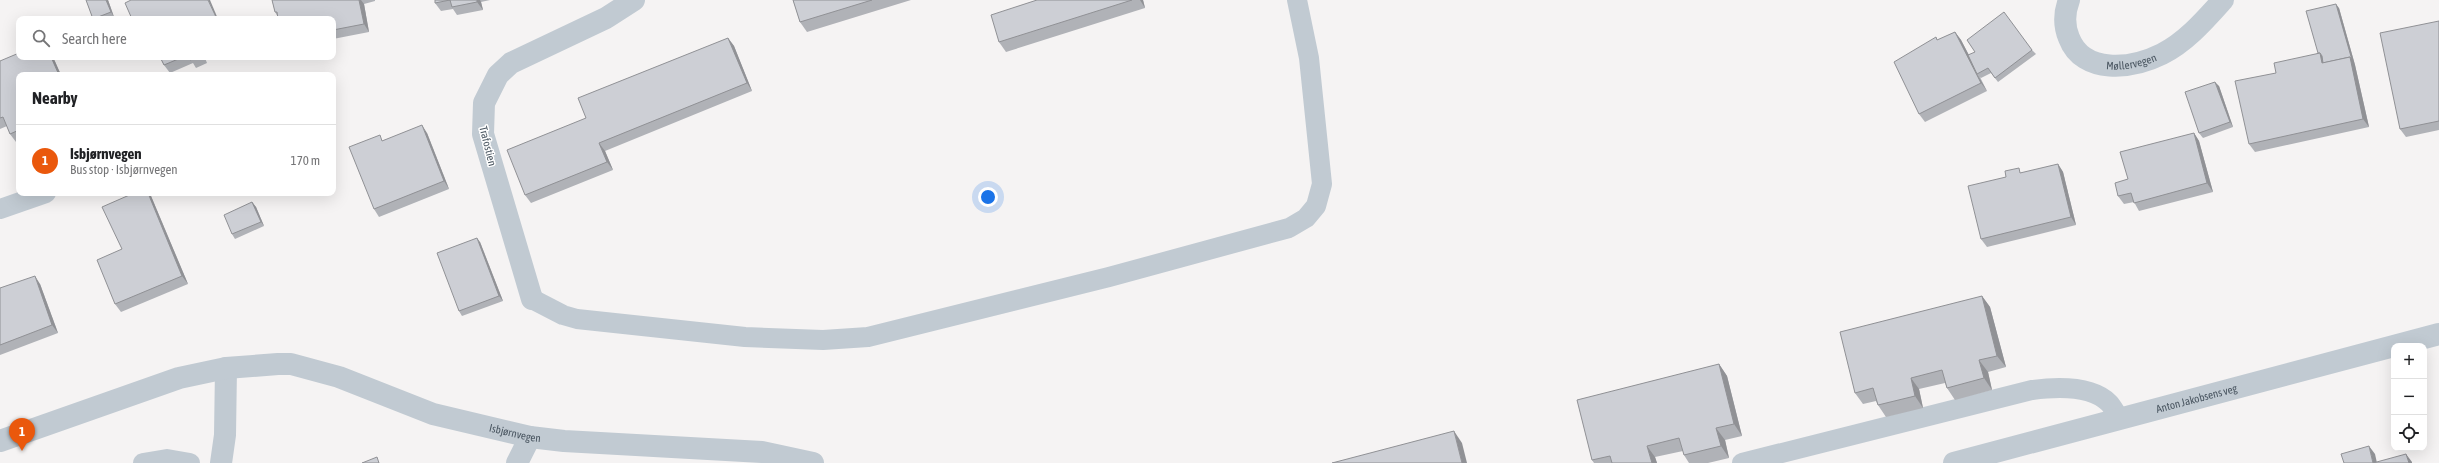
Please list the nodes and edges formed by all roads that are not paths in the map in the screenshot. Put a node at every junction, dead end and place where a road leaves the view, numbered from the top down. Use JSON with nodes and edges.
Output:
{"nodes":[{"id":1,"x":634,"y":0,"type":"edge"},
{"id":2,"x":1297,"y":0,"type":"edge"},
{"id":3,"x":2069,"y":0,"type":"edge"},
{"id":4,"x":2223,"y":0,"type":"edge"},
{"id":5,"x":37,"y":196,"type":"edge"},
{"id":6,"x":0,"y":209,"type":"edge"},
{"id":7,"x":532,"y":299,"type":"joint"},
{"id":8,"x":2439,"y":334,"type":"edge"},
{"id":9,"x":226,"y":368,"type":"junction"},
{"id":10,"x":2120,"y":419,"type":"junction"},
{"id":11,"x":530,"y":436,"type":"junction"},
{"id":12,"x":0,"y":441,"type":"edge"},
{"id":13,"x":143,"y":463,"type":"edge"},
{"id":14,"x":190,"y":463,"type":"edge"},
{"id":15,"x":221,"y":463,"type":"edge"},
{"id":16,"x":517,"y":463,"type":"edge"},
{"id":17,"x":813,"y":463,"type":"edge"},
{"id":18,"x":1742,"y":463,"type":"edge"},
{"id":19,"x":1954,"y":463,"type":"edge"}],
"edges":[{"from":1,"to":7,"type":"street","name":"Trafostien"},
{"from":2,"to":7,"type":"lane"},
{"from":3,"to":4,"type":"street","name":"Møllervegen"},
{"from":5,"to":6,"type":"lane"},
{"from":8,"to":10,"type":"street","name":"Anton Jakobsens veg"},
{"from":9,"to":11,"type":"street","name":"Isbjørnvegen"},
{"from":9,"to":12,"type":"street","name":"Isbjørnvegen"},
{"from":9,"to":15,"type":"street"},
{"from":10,"to":18,"type":"lane"},
{"from":10,"to":19,"type":"street","name":"Anton Jakobsens veg"},
{"from":11,"to":16,"type":"street"},
{"from":11,"to":17,"type":"street","name":"Isbjørnvegen"},
{"from":13,"to":14,"type":"lane"}]}
